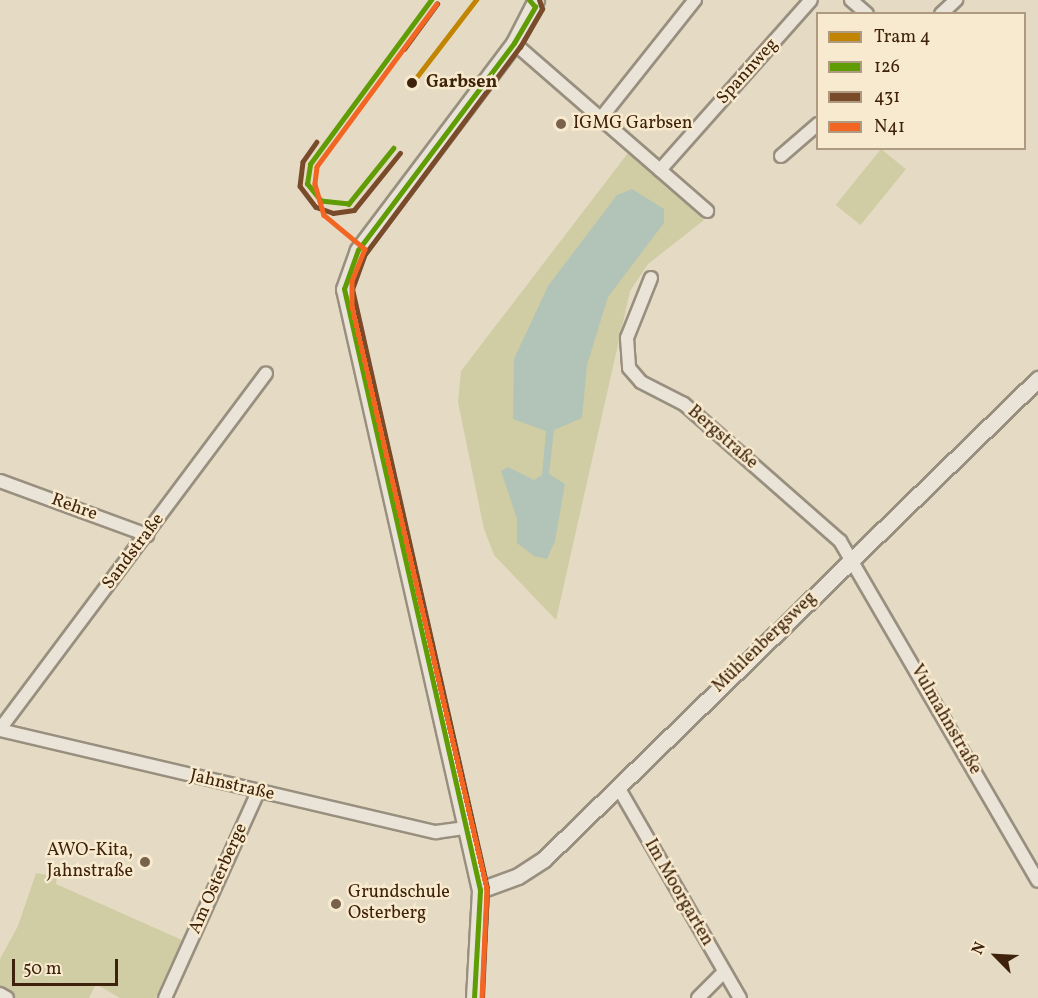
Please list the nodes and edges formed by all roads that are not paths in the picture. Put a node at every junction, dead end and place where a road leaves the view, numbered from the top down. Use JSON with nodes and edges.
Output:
{"nodes":[{"id":1,"x":525,"y":0,"type":"edge"},
{"id":2,"x":536,"y":0,"type":"edge"},
{"id":3,"x":694,"y":0,"type":"edge"},
{"id":4,"x":811,"y":0,"type":"edge"},
{"id":5,"x":851,"y":0,"type":"edge"},
{"id":6,"x":956,"y":0,"type":"edge"},
{"id":7,"x":865,"y":12,"type":"edge"},
{"id":8,"x":943,"y":12,"type":"edge"},
{"id":9,"x":522,"y":29,"type":"junction"},
{"id":10,"x":514,"y":43,"type":"junction"},
{"id":11,"x":601,"y":118,"type":"junction"},
{"id":12,"x":816,"y":126,"type":"edge"},
{"id":13,"x":781,"y":156,"type":"dead end"},
{"id":14,"x":660,"y":170,"type":"junction"},
{"id":15,"x":707,"y":211,"type":"dead end"},
{"id":16,"x":651,"y":278,"type":"dead end"},
{"id":17,"x":266,"y":374,"type":"dead end"},
{"id":18,"x":1038,"y":378,"type":"edge"},
{"id":19,"x":0,"y":481,"type":"edge"},
{"id":20,"x":147,"y":535,"type":"junction"},
{"id":21,"x":851,"y":560,"type":"junction"},
{"id":22,"x":0,"y":729,"type":"edge"},
{"id":23,"x":618,"y":787,"type":"junction"},
{"id":24,"x":258,"y":792,"type":"junction"},
{"id":25,"x":464,"y":828,"type":"junction"},
{"id":26,"x":1038,"y":881,"type":"edge"},
{"id":27,"x":480,"y":890,"type":"junction"},
{"id":28,"x":724,"y":972,"type":"junction"},
{"id":29,"x":0,"y":994,"type":"edge"},
{"id":30,"x":7,"y":998,"type":"edge"},
{"id":31,"x":165,"y":998,"type":"edge"},
{"id":32,"x":474,"y":998,"type":"edge"},
{"id":33,"x":698,"y":998,"type":"edge"},
{"id":34,"x":740,"y":998,"type":"edge"}],
"edges":[{"from":1,"to":9,"type":"street"},
{"from":2,"to":9,"type":"street"},
{"from":3,"to":11,"type":"street"},
{"from":4,"to":14,"type":"street","name":"Spannweg"},
{"from":5,"to":7,"type":"street"},
{"from":6,"to":8,"type":"street"},
{"from":9,"to":10,"type":"street"},
{"from":10,"to":11,"type":"street"},
{"from":10,"to":25,"type":"street"},
{"from":11,"to":14,"type":"street"},
{"from":12,"to":13,"type":"street"},
{"from":14,"to":15,"type":"street"},
{"from":16,"to":21,"type":"street","name":"Bergstraße"},
{"from":17,"to":20,"type":"street","name":"Sandstraße"},
{"from":18,"to":21,"type":"street","name":"Mühlenbergsweg"},
{"from":19,"to":20,"type":"street","name":"Rehre"},
{"from":20,"to":22,"type":"street","name":"Sandstraße"},
{"from":21,"to":23,"type":"street","name":"Mühlenbergsweg"},
{"from":21,"to":26,"type":"street","name":"Vulmahnstraße"},
{"from":22,"to":24,"type":"street","name":"Jahnstraße"},
{"from":23,"to":27,"type":"street","name":"Mühlenbergsweg"},
{"from":23,"to":28,"type":"street","name":"Im Moorgarten"},
{"from":24,"to":25,"type":"street","name":"Jahnstraße"},
{"from":24,"to":31,"type":"street","name":"Am Osterberge"},
{"from":25,"to":27,"type":"street"},
{"from":27,"to":32,"type":"street"},
{"from":28,"to":33,"type":"street"},
{"from":28,"to":34,"type":"street","name":"Im Moorgarten"},
{"from":29,"to":30,"type":"street"}]}
